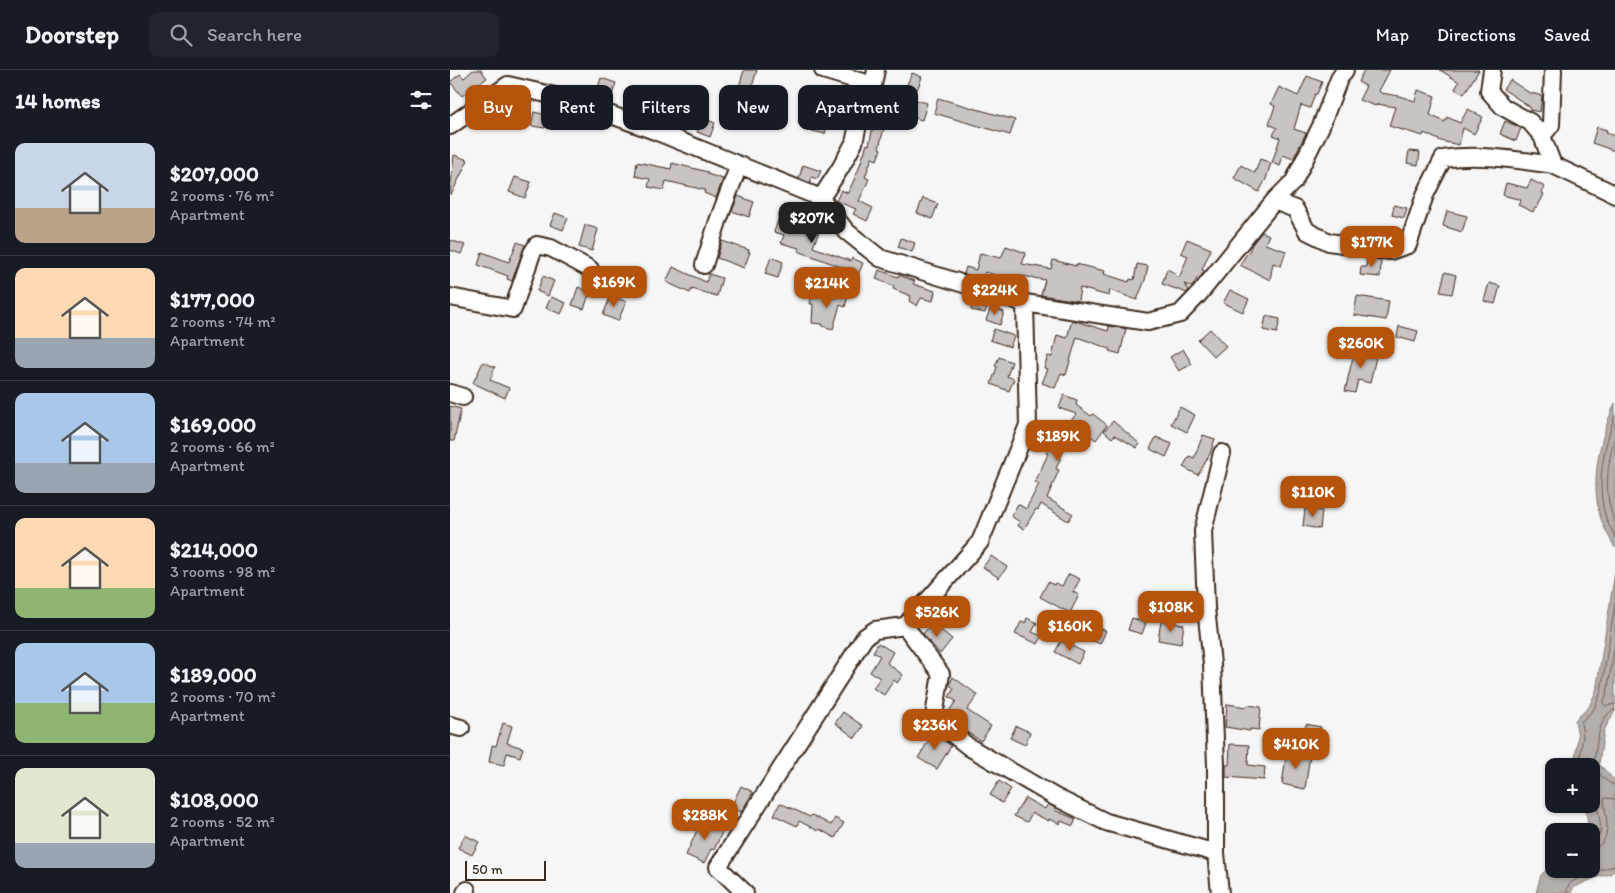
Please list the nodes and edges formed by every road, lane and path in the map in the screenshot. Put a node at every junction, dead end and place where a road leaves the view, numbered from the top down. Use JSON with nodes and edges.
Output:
{"nodes":[{"id":1,"x":822,"y":70,"type":"edge"},
{"id":2,"x":1345,"y":70,"type":"edge"},
{"id":3,"x":1492,"y":70,"type":"edge"},
{"id":4,"x":1553,"y":70,"type":"edge"},
{"id":5,"x":874,"y":78,"type":"edge"},
{"id":6,"x":450,"y":126,"type":"edge"},
{"id":7,"x":1542,"y":136,"type":"junction"},
{"id":8,"x":739,"y":165,"type":"junction"},
{"id":9,"x":1553,"y":165,"type":"junction"},
{"id":10,"x":1615,"y":195,"type":"edge"},
{"id":11,"x":821,"y":198,"type":"junction"},
{"id":12,"x":1274,"y":201,"type":"junction"},
{"id":13,"x":704,"y":266,"type":"dead end"},
{"id":14,"x":590,"y":269,"type":"dead end"},
{"id":15,"x":450,"y":297,"type":"edge"},
{"id":16,"x":1025,"y":303,"type":"junction"},
{"id":17,"x":1222,"y":454,"type":"dead end"},
{"id":18,"x":905,"y":626,"type":"junction"},
{"id":19,"x":1216,"y":853,"type":"junction"},
{"id":20,"x":745,"y":893,"type":"edge"},
{"id":21,"x":1220,"y":893,"type":"edge"}],
"edges":[{"from":1,"to":5,"type":"street"},
{"from":2,"to":12,"type":"street"},
{"from":3,"to":7,"type":"street"},
{"from":4,"to":7,"type":"street"},
{"from":5,"to":11,"type":"street"},
{"from":6,"to":8,"type":"street"},
{"from":7,"to":9,"type":"street"},
{"from":8,"to":11,"type":"street"},
{"from":8,"to":13,"type":"street"},
{"from":9,"to":10,"type":"street"},
{"from":9,"to":12,"type":"street"},
{"from":11,"to":16,"type":"street"},
{"from":12,"to":16,"type":"street"},
{"from":14,"to":15,"type":"street"},
{"from":16,"to":18,"type":"street"},
{"from":17,"to":19,"type":"street"},
{"from":18,"to":19,"type":"street"},
{"from":18,"to":20,"type":"street"},
{"from":19,"to":21,"type":"street"}]}
